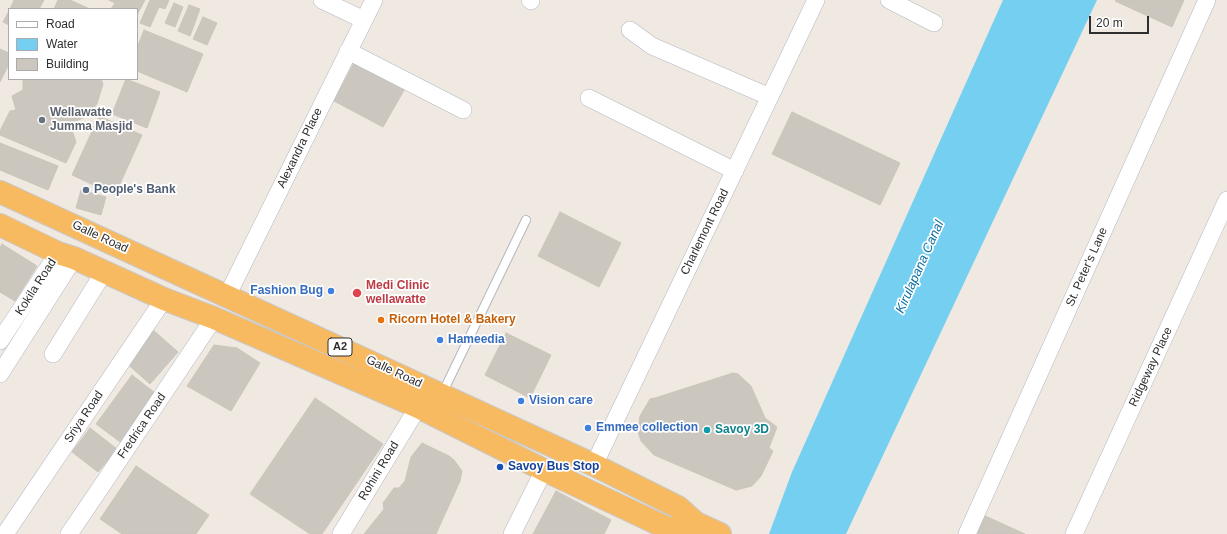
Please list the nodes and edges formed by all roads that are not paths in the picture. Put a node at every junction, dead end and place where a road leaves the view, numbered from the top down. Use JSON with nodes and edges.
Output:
{"nodes":[{"id":1,"x":322,"y":0,"type":"edge"},
{"id":2,"x":374,"y":0,"type":"edge"},
{"id":3,"x":816,"y":0,"type":"edge"},
{"id":4,"x":889,"y":0,"type":"edge"},
{"id":5,"x":1207,"y":0,"type":"edge"},
{"id":6,"x":364,"y":20,"type":"junction"},
{"id":7,"x":934,"y":23,"type":"dead end"},
{"id":8,"x":630,"y":30,"type":"dead end"},
{"id":9,"x":348,"y":51,"type":"junction"},
{"id":10,"x":770,"y":97,"type":"junction"},
{"id":11,"x":589,"y":98,"type":"dead end"},
{"id":12,"x":463,"y":110,"type":"dead end"},
{"id":13,"x":735,"y":171,"type":"junction"},
{"id":14,"x":0,"y":192,"type":"edge"},
{"id":15,"x":1227,"y":200,"type":"edge"},
{"id":16,"x":526,"y":220,"type":"dead end"},
{"id":17,"x":0,"y":225,"type":"edge"},
{"id":18,"x":66,"y":256,"type":"junction"},
{"id":19,"x":104,"y":272,"type":"junction"},
{"id":20,"x":227,"y":296,"type":"junction"},
{"id":21,"x":164,"y":299,"type":"junction"},
{"id":22,"x":214,"y":318,"type":"junction"},
{"id":23,"x":0,"y":341,"type":"edge"},
{"id":24,"x":351,"y":352,"type":"junction"},
{"id":25,"x":53,"y":354,"type":"dead end"},
{"id":26,"x":0,"y":374,"type":"edge"},
{"id":27,"x":343,"y":374,"type":"junction"},
{"id":28,"x":442,"y":394,"type":"junction"},
{"id":29,"x":418,"y":407,"type":"junction"},
{"id":30,"x":594,"y":465,"type":"junction"},
{"id":31,"x":544,"y":470,"type":"junction"},
{"id":32,"x":693,"y":528,"type":"edge"},
{"id":33,"x":5,"y":534,"type":"edge"},
{"id":34,"x":69,"y":534,"type":"edge"},
{"id":35,"x":341,"y":534,"type":"edge"},
{"id":36,"x":512,"y":534,"type":"edge"},
{"id":37,"x":720,"y":534,"type":"edge"},
{"id":38,"x":967,"y":534,"type":"edge"},
{"id":39,"x":1074,"y":534,"type":"edge"}],
"edges":[{"from":1,"to":6,"type":"street"},
{"from":2,"to":6,"type":"street","name":"Alexandra Place"},
{"from":3,"to":10,"type":"street","name":"Charlemont Road"},
{"from":4,"to":7,"type":"street"},
{"from":5,"to":38,"type":"street","name":"St. Peter's Lane"},
{"from":6,"to":9,"type":"street","name":"Alexandra Place"},
{"from":8,"to":10,"type":"street"},
{"from":9,"to":12,"type":"street"},
{"from":9,"to":20,"type":"street","name":"Alexandra Place"},
{"from":10,"to":13,"type":"street","name":"Charlemont Road"},
{"from":11,"to":13,"type":"street"},
{"from":13,"to":30,"type":"street","name":"Charlemont Road"},
{"from":14,"to":20,"type":"highway","name":"Galle Road","number":"A2"},
{"from":15,"to":39,"type":"street","name":"Ridgeway Place"},
{"from":16,"to":28,"type":"lane"},
{"from":17,"to":18,"type":"highway","name":"Galle Road","number":"A2"},
{"from":18,"to":19,"type":"highway","name":"Galle Road","number":"A2"},
{"from":18,"to":23,"type":"street","name":"Kokila Road"},
{"from":18,"to":26,"type":"street"},
{"from":19,"to":21,"type":"highway","name":"Galle Road","number":"A2"},
{"from":19,"to":25,"type":"street"},
{"from":20,"to":24,"type":"highway","name":"Galle Road","number":"A2"},
{"from":21,"to":22,"type":"highway","name":"Galle Road","number":"A2"},
{"from":21,"to":33,"type":"street","name":"Sriya Road"},
{"from":22,"to":27,"type":"highway","name":"Galle Road","number":"A2"},
{"from":22,"to":34,"type":"street","name":"Fredrica Road"},
{"from":24,"to":27,"type":"highway"},
{"from":24,"to":28,"type":"highway","name":"Galle Road","number":"A2"},
{"from":27,"to":29,"type":"highway","name":"Galle Road","number":"A2"},
{"from":28,"to":30,"type":"highway","name":"Galle Road","number":"A2"},
{"from":29,"to":31,"type":"highway","name":"Galle Road","number":"A2"},
{"from":29,"to":35,"type":"street","name":"Rohini Road"},
{"from":30,"to":32,"type":"highway","name":"Galle Road","number":"A2"},
{"from":31,"to":32,"type":"highway","name":"Galle Road","number":"A2"},
{"from":31,"to":36,"type":"street"},
{"from":32,"to":37,"type":"highway","name":"Galle Road","number":"A2"}]}
